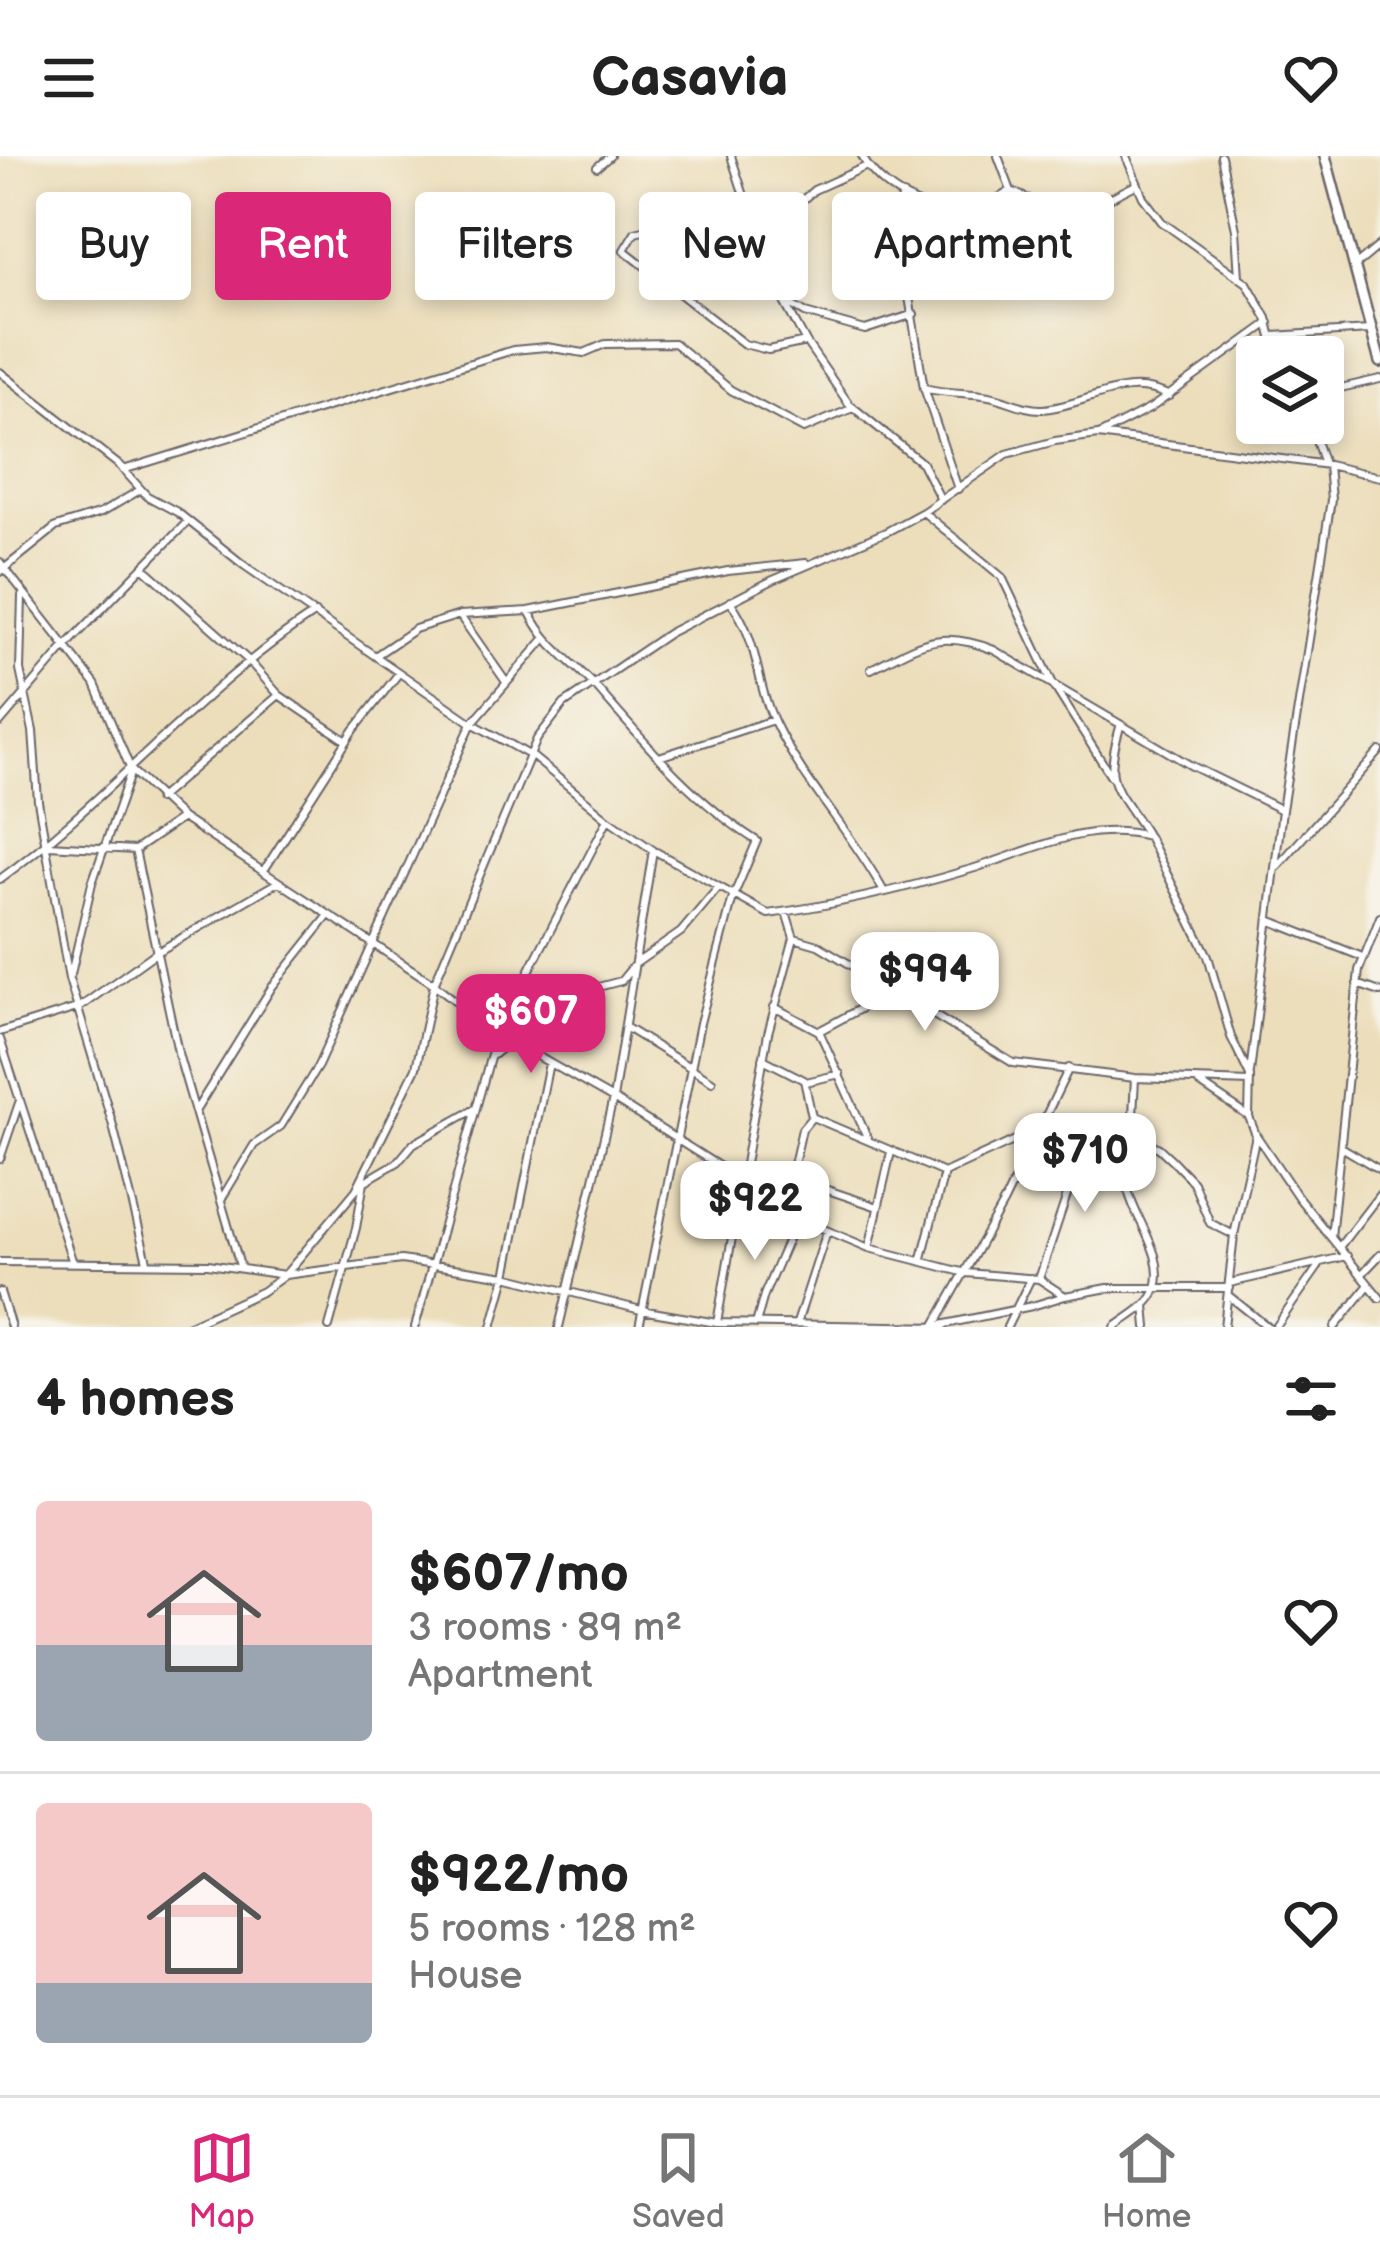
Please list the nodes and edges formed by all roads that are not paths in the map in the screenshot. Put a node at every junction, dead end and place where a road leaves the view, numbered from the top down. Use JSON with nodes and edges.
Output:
{"nodes":[{"id":1,"x":610,"y":156,"type":"edge"},
{"id":2,"x":730,"y":156,"type":"edge"},
{"id":3,"x":862,"y":156,"type":"edge"},
{"id":4,"x":998,"y":156,"type":"edge"},
{"id":5,"x":1126,"y":156,"type":"edge"},
{"id":6,"x":1221,"y":156,"type":"edge"},
{"id":7,"x":1325,"y":156,"type":"edge"},
{"id":8,"x":867,"y":166,"type":"junction"},
{"id":9,"x":597,"y":167,"type":"dead end"},
{"id":10,"x":1138,"y":184,"type":"junction"},
{"id":11,"x":1011,"y":191,"type":"joint"},
{"id":12,"x":742,"y":192,"type":"edge"},
{"id":13,"x":899,"y":192,"type":"edge"},
{"id":14,"x":808,"y":195,"type":"edge"},
{"id":15,"x":639,"y":231,"type":"edge"},
{"id":16,"x":1380,"y":244,"type":"edge"},
{"id":17,"x":639,"y":262,"type":"edge"},
{"id":18,"x":1357,"y":265,"type":"junction"},
{"id":19,"x":1239,"y":277,"type":"junction"},
{"id":20,"x":688,"y":300,"type":"edge"},
{"id":21,"x":783,"y":300,"type":"joint"},
{"id":22,"x":912,"y":300,"type":"edge"},
{"id":23,"x":915,"y":314,"type":"junction"},
{"id":24,"x":1269,"y":323,"type":"junction"},
{"id":25,"x":1370,"y":330,"type":"junction"},
{"id":26,"x":1273,"y":336,"type":"joint"},
{"id":27,"x":806,"y":342,"type":"junction"},
{"id":28,"x":1380,"y":362,"type":"edge"},
{"id":29,"x":0,"y":372,"type":"edge"},
{"id":30,"x":1380,"y":379,"type":"edge"},
{"id":31,"x":1344,"y":387,"type":"edge"},
{"id":32,"x":924,"y":388,"type":"junction"},
{"id":33,"x":1168,"y":396,"type":"junction"},
{"id":34,"x":853,"y":408,"type":"junction"},
{"id":35,"x":1098,"y":435,"type":"junction"},
{"id":36,"x":1318,"y":444,"type":"edge"},
{"id":37,"x":1326,"y":464,"type":"junction"},
{"id":38,"x":123,"y":470,"type":"junction"},
{"id":39,"x":1380,"y":477,"type":"edge"},
{"id":40,"x":958,"y":489,"type":"junction"},
{"id":41,"x":140,"y":490,"type":"junction"},
{"id":42,"x":941,"y":500,"type":"junction"},
{"id":43,"x":923,"y":512,"type":"junction"},
{"id":44,"x":188,"y":521,"type":"junction"},
{"id":45,"x":818,"y":562,"type":"junction"},
{"id":46,"x":143,"y":567,"type":"junction"},
{"id":47,"x":2,"y":568,"type":"edge"},
{"id":48,"x":22,"y":592,"type":"junction"},
{"id":49,"x":730,"y":601,"type":"junction"},
{"id":50,"x":529,"y":611,"type":"junction"},
{"id":51,"x":315,"y":613,"type":"junction"},
{"id":52,"x":460,"y":615,"type":"junction"},
{"id":53,"x":544,"y":640,"type":"junction"},
{"id":54,"x":65,"y":647,"type":"junction"},
{"id":55,"x":375,"y":656,"type":"junction"},
{"id":56,"x":249,"y":661,"type":"junction"},
{"id":57,"x":871,"y":669,"type":"dead end"},
{"id":58,"x":399,"y":673,"type":"junction"},
{"id":59,"x":506,"y":682,"type":"junction"},
{"id":60,"x":592,"y":682,"type":"junction"},
{"id":61,"x":1054,"y":686,"type":"junction"},
{"id":62,"x":25,"y":693,"type":"junction"},
{"id":63,"x":279,"y":695,"type":"junction"},
{"id":64,"x":773,"y":720,"type":"junction"},
{"id":65,"x":0,"y":723,"type":"edge"},
{"id":66,"x":472,"y":724,"type":"junction"},
{"id":67,"x":1120,"y":727,"type":"junction"},
{"id":68,"x":347,"y":740,"type":"junction"},
{"id":69,"x":1380,"y":751,"type":"edge"},
{"id":70,"x":533,"y":757,"type":"junction"},
{"id":71,"x":659,"y":757,"type":"junction"},
{"id":72,"x":131,"y":770,"type":"junction"},
{"id":73,"x":1112,"y":776,"type":"junction"},
{"id":74,"x":158,"y":799,"type":"junction"},
{"id":75,"x":1282,"y":810,"type":"junction"},
{"id":76,"x":182,"y":818,"type":"junction"},
{"id":77,"x":608,"y":819,"type":"junction"},
{"id":78,"x":1148,"y":836,"type":"junction"},
{"id":79,"x":46,"y":845,"type":"junction"},
{"id":80,"x":104,"y":847,"type":"junction"},
{"id":81,"x":135,"y":850,"type":"junction"},
{"id":82,"x":653,"y":850,"type":"junction"},
{"id":83,"x":1275,"y":869,"type":"junction"},
{"id":84,"x":262,"y":872,"type":"junction"},
{"id":85,"x":0,"y":879,"type":"edge"},
{"id":86,"x":278,"y":882,"type":"junction"},
{"id":87,"x":718,"y":888,"type":"junction"},
{"id":88,"x":883,"y":890,"type":"junction"},
{"id":89,"x":734,"y":897,"type":"junction"},
{"id":90,"x":786,"y":912,"type":"junction"},
{"id":91,"x":329,"y":915,"type":"junction"},
{"id":92,"x":1380,"y":917,"type":"edge"},
{"id":93,"x":1269,"y":920,"type":"junction"},
{"id":94,"x":794,"y":938,"type":"junction"},
{"id":95,"x":375,"y":946,"type":"junction"},
{"id":96,"x":154,"y":954,"type":"junction"},
{"id":97,"x":1361,"y":957,"type":"junction"},
{"id":98,"x":635,"y":964,"type":"junction"},
{"id":99,"x":70,"y":979,"type":"junction"},
{"id":100,"x":434,"y":984,"type":"junction"},
{"id":101,"x":1357,"y":984,"type":"junction"},
{"id":102,"x":895,"y":990,"type":"junction"},
{"id":103,"x":1380,"y":992,"type":"edge"},
{"id":104,"x":80,"y":1007,"type":"junction"},
{"id":105,"x":774,"y":1007,"type":"junction"},
{"id":106,"x":625,"y":1027,"type":"junction"},
{"id":107,"x":819,"y":1031,"type":"junction"},
{"id":108,"x":497,"y":1033,"type":"junction"},
{"id":109,"x":0,"y":1036,"type":"edge"},
{"id":110,"x":511,"y":1041,"type":"junction"},
{"id":111,"x":490,"y":1058,"type":"junction"},
{"id":112,"x":763,"y":1059,"type":"junction"},
{"id":113,"x":549,"y":1063,"type":"junction"},
{"id":114,"x":691,"y":1068,"type":"junction"},
{"id":115,"x":1069,"y":1068,"type":"junction"},
{"id":116,"x":840,"y":1074,"type":"junction"},
{"id":117,"x":1135,"y":1078,"type":"junction"},
{"id":118,"x":1250,"y":1079,"type":"junction"},
{"id":119,"x":712,"y":1081,"type":"dead end"},
{"id":120,"x":1196,"y":1081,"type":"junction"},
{"id":121,"x":806,"y":1082,"type":"junction"},
{"id":122,"x":613,"y":1099,"type":"junction"},
{"id":123,"x":20,"y":1100,"type":"junction"},
{"id":124,"x":476,"y":1108,"type":"junction"},
{"id":125,"x":196,"y":1109,"type":"junction"},
{"id":126,"x":812,"y":1117,"type":"junction"},
{"id":127,"x":1249,"y":1117,"type":"junction"},
{"id":128,"x":1035,"y":1131,"type":"junction"},
{"id":129,"x":1121,"y":1133,"type":"junction"},
{"id":130,"x":1132,"y":1134,"type":"junction"},
{"id":131,"x":1087,"y":1135,"type":"junction"},
{"id":132,"x":1256,"y":1135,"type":"junction"},
{"id":133,"x":674,"y":1138,"type":"junction"},
{"id":134,"x":868,"y":1139,"type":"junction"},
{"id":135,"x":1343,"y":1148,"type":"junction"},
{"id":136,"x":891,"y":1152,"type":"junction"},
{"id":137,"x":0,"y":1159,"type":"edge"},
{"id":138,"x":1380,"y":1170,"type":"edge"},
{"id":139,"x":944,"y":1173,"type":"junction"},
{"id":140,"x":793,"y":1178,"type":"junction"},
{"id":141,"x":739,"y":1181,"type":"junction"},
{"id":142,"x":364,"y":1182,"type":"junction"},
{"id":143,"x":356,"y":1190,"type":"junction"},
{"id":144,"x":1380,"y":1194,"type":"edge"},
{"id":145,"x":222,"y":1198,"type":"junction"},
{"id":146,"x":878,"y":1207,"type":"junction"},
{"id":147,"x":784,"y":1209,"type":"junction"},
{"id":148,"x":798,"y":1216,"type":"junction"},
{"id":149,"x":827,"y":1231,"type":"junction"},
{"id":150,"x":1234,"y":1234,"type":"junction"},
{"id":151,"x":1331,"y":1237,"type":"junction"},
{"id":152,"x":1340,"y":1246,"type":"junction"},
{"id":153,"x":869,"y":1247,"type":"junction"},
{"id":154,"x":1380,"y":1255,"type":"edge"},
{"id":155,"x":1347,"y":1256,"type":"junction"},
{"id":156,"x":922,"y":1258,"type":"junction"},
{"id":157,"x":72,"y":1260,"type":"junction"},
{"id":158,"x":147,"y":1261,"type":"junction"},
{"id":159,"x":0,"y":1262,"type":"edge"},
{"id":160,"x":1319,"y":1264,"type":"junction"},
{"id":161,"x":431,"y":1265,"type":"junction"},
{"id":162,"x":240,"y":1266,"type":"junction"},
{"id":163,"x":343,"y":1267,"type":"junction"},
{"id":164,"x":966,"y":1273,"type":"junction"},
{"id":165,"x":285,"y":1275,"type":"junction"},
{"id":166,"x":1360,"y":1275,"type":"junction"},
{"id":167,"x":506,"y":1276,"type":"junction"},
{"id":168,"x":1035,"y":1279,"type":"junction"},
{"id":169,"x":1368,"y":1286,"type":"junction"},
{"id":170,"x":1157,"y":1287,"type":"junction"},
{"id":171,"x":1229,"y":1289,"type":"junction"},
{"id":172,"x":566,"y":1291,"type":"junction"},
{"id":173,"x":0,"y":1292,"type":"edge"},
{"id":174,"x":1065,"y":1296,"type":"junction"},
{"id":175,"x":1380,"y":1298,"type":"edge"},
{"id":176,"x":1145,"y":1305,"type":"junction"},
{"id":177,"x":1017,"y":1309,"type":"junction"},
{"id":178,"x":641,"y":1310,"type":"junction"},
{"id":179,"x":796,"y":1323,"type":"junction"},
{"id":180,"x":717,"y":1325,"type":"edge"},
{"id":181,"x":756,"y":1325,"type":"edge"},
{"id":182,"x":784,"y":1325,"type":"edge"},
{"id":183,"x":843,"y":1325,"type":"edge"},
{"id":184,"x":938,"y":1326,"type":"edge"},
{"id":185,"x":10,"y":1327,"type":"edge"},
{"id":186,"x":184,"y":1327,"type":"edge"},
{"id":187,"x":328,"y":1327,"type":"edge"},
{"id":188,"x":415,"y":1327,"type":"edge"},
{"id":189,"x":492,"y":1327,"type":"edge"},
{"id":190,"x":559,"y":1327,"type":"edge"},
{"id":191,"x":639,"y":1327,"type":"edge"},
{"id":192,"x":1007,"y":1327,"type":"edge"},
{"id":193,"x":1115,"y":1327,"type":"edge"},
{"id":194,"x":1147,"y":1327,"type":"edge"},
{"id":195,"x":1220,"y":1327,"type":"edge"},
{"id":196,"x":1272,"y":1327,"type":"edge"},
{"id":197,"x":1335,"y":1327,"type":"edge"}],
"edges":[{"from":1,"to":9,"type":"street"},
{"from":2,"to":12,"type":"street"},
{"from":3,"to":8,"type":"street"},
{"from":4,"to":11,"type":"street"},
{"from":5,"to":10,"type":"street"},
{"from":6,"to":19,"type":"street"},
{"from":7,"to":18,"type":"main road"},
{"from":8,"to":13,"type":"street"},
{"from":8,"to":14,"type":"street"},
{"from":10,"to":11,"type":"street"},
{"from":10,"to":19,"type":"street"},
{"from":15,"to":17,"type":"street"},
{"from":16,"to":18,"type":"street"},
{"from":18,"to":25,"type":"main road"},
{"from":19,"to":24,"type":"street"},
{"from":20,"to":27,"type":"street"},
{"from":21,"to":23,"type":"street"},
{"from":21,"to":27,"type":"street"},
{"from":22,"to":23,"type":"street"},
{"from":23,"to":32,"type":"street"},
{"from":24,"to":26,"type":"street"},
{"from":24,"to":33,"type":"street"},
{"from":25,"to":26,"type":"street"},
{"from":25,"to":28,"type":"main road"},
{"from":27,"to":34,"type":"street"},
{"from":29,"to":38,"type":"street"},
{"from":30,"to":31,"type":"street"},
{"from":32,"to":33,"type":"street"},
{"from":32,"to":40,"type":"street"},
{"from":33,"to":35,"type":"street"},
{"from":34,"to":38,"type":"street"},
{"from":34,"to":42,"type":"street"},
{"from":35,"to":37,"type":"street"},
{"from":35,"to":40,"type":"street"},
{"from":36,"to":37,"type":"street"},
{"from":37,"to":39,"type":"street"},
{"from":37,"to":75,"type":"street"},
{"from":38,"to":41,"type":"street"},
{"from":40,"to":42,"type":"street"},
{"from":41,"to":44,"type":"street"},
{"from":41,"to":47,"type":"street"},
{"from":42,"to":43,"type":"street"},
{"from":43,"to":45,"type":"street"},
{"from":43,"to":61,"type":"street"},
{"from":44,"to":46,"type":"street"},
{"from":44,"to":51,"type":"street"},
{"from":45,"to":49,"type":"street"},
{"from":45,"to":50,"type":"street"},
{"from":46,"to":54,"type":"street"},
{"from":46,"to":56,"type":"street"},
{"from":47,"to":48,"type":"street"},
{"from":48,"to":54,"type":"street"},
{"from":48,"to":62,"type":"street"},
{"from":49,"to":60,"type":"street"},
{"from":49,"to":64,"type":"street"},
{"from":50,"to":52,"type":"street"},
{"from":50,"to":53,"type":"street"},
{"from":51,"to":55,"type":"street"},
{"from":51,"to":56,"type":"street"},
{"from":52,"to":55,"type":"street"},
{"from":52,"to":59,"type":"street"},
{"from":53,"to":59,"type":"street"},
{"from":53,"to":60,"type":"street"},
{"from":54,"to":62,"type":"street"},
{"from":54,"to":72,"type":"street"},
{"from":55,"to":58,"type":"street"},
{"from":56,"to":63,"type":"street"},
{"from":56,"to":72,"type":"street"},
{"from":57,"to":61,"type":"street"},
{"from":58,"to":66,"type":"street"},
{"from":58,"to":68,"type":"street"},
{"from":59,"to":66,"type":"street"},
{"from":60,"to":70,"type":"street"},
{"from":60,"to":71,"type":"street"},
{"from":61,"to":67,"type":"street"},
{"from":61,"to":73,"type":"street"},
{"from":62,"to":65,"type":"street"},
{"from":62,"to":79,"type":"street"},
{"from":63,"to":68,"type":"street"},
{"from":63,"to":74,"type":"street"},
{"from":64,"to":71,"type":"street"},
{"from":64,"to":88,"type":"street"},
{"from":66,"to":70,"type":"street"},
{"from":66,"to":95,"type":"street"},
{"from":67,"to":73,"type":"street"},
{"from":67,"to":75,"type":"street"},
{"from":68,"to":84,"type":"street"},
{"from":69,"to":83,"type":"street"},
{"from":70,"to":77,"type":"street"},
{"from":70,"to":100,"type":"street"},
{"from":71,"to":89,"type":"street"},
{"from":72,"to":74,"type":"street"},
{"from":72,"to":79,"type":"street"},
{"from":72,"to":80,"type":"street"},
{"from":73,"to":78,"type":"street"},
{"from":74,"to":76,"type":"street"},
{"from":75,"to":83,"type":"street"},
{"from":76,"to":81,"type":"street"},
{"from":76,"to":84,"type":"street"},
{"from":77,"to":82,"type":"street"},
{"from":77,"to":108,"type":"street"},
{"from":78,"to":88,"type":"street"},
{"from":78,"to":118,"type":"street"},
{"from":79,"to":80,"type":"street"},
{"from":79,"to":85,"type":"street"},
{"from":79,"to":99,"type":"street"},
{"from":80,"to":81,"type":"street"},
{"from":80,"to":99,"type":"street"},
{"from":81,"to":96,"type":"street"},
{"from":82,"to":87,"type":"street"},
{"from":82,"to":98,"type":"street"},
{"from":83,"to":93,"type":"street"},
{"from":84,"to":86,"type":"street"},
{"from":86,"to":91,"type":"street"},
{"from":86,"to":96,"type":"street"},
{"from":87,"to":89,"type":"street"},
{"from":87,"to":98,"type":"street"},
{"from":88,"to":90,"type":"street"},
{"from":89,"to":90,"type":"street"},
{"from":89,"to":114,"type":"street"},
{"from":90,"to":94,"type":"street"},
{"from":91,"to":95,"type":"street"},
{"from":91,"to":125,"type":"street"},
{"from":92,"to":97,"type":"street"},
{"from":93,"to":97,"type":"street"},
{"from":93,"to":118,"type":"street"},
{"from":94,"to":102,"type":"street"},
{"from":94,"to":105,"type":"street"},
{"from":95,"to":100,"type":"street"},
{"from":95,"to":145,"type":"street"},
{"from":96,"to":104,"type":"street"},
{"from":96,"to":125,"type":"street"},
{"from":97,"to":101,"type":"street"},
{"from":98,"to":106,"type":"street"},
{"from":98,"to":110,"type":"street"},
{"from":99,"to":104,"type":"street"},
{"from":100,"to":108,"type":"street"},
{"from":100,"to":143,"type":"street"},
{"from":101,"to":103,"type":"street"},
{"from":101,"to":135,"type":"street"},
{"from":102,"to":107,"type":"street"},
{"from":102,"to":115,"type":"street"},
{"from":104,"to":109,"type":"street"},
{"from":104,"to":158,"type":"street"},
{"from":105,"to":107,"type":"street"},
{"from":105,"to":112,"type":"street"},
{"from":106,"to":114,"type":"street"},
{"from":106,"to":122,"type":"street"},
{"from":107,"to":116,"type":"street"},
{"from":108,"to":110,"type":"street"},
{"from":108,"to":111,"type":"street"},
{"from":109,"to":123,"type":"street"},
{"from":110,"to":111,"type":"street"},
{"from":110,"to":113,"type":"street"},
{"from":111,"to":124,"type":"street"},
{"from":112,"to":121,"type":"street"},
{"from":112,"to":141,"type":"street"},
{"from":113,"to":122,"type":"street"},
{"from":113,"to":167,"type":"street"},
{"from":114,"to":119,"type":"street"},
{"from":114,"to":133,"type":"street"},
{"from":115,"to":117,"type":"street"},
{"from":115,"to":128,"type":"street"},
{"from":116,"to":121,"type":"street"},
{"from":116,"to":134,"type":"street"},
{"from":117,"to":120,"type":"street"},
{"from":117,"to":130,"type":"street"},
{"from":118,"to":120,"type":"street"},
{"from":118,"to":127,"type":"street"},
{"from":120,"to":127,"type":"street"},
{"from":121,"to":126,"type":"street"},
{"from":122,"to":133,"type":"street"},
{"from":122,"to":172,"type":"street"},
{"from":123,"to":137,"type":"street"},
{"from":123,"to":157,"type":"street"},
{"from":124,"to":142,"type":"street"},
{"from":124,"to":161,"type":"street"},
{"from":125,"to":145,"type":"street"},
{"from":126,"to":134,"type":"street"},
{"from":126,"to":140,"type":"street"},
{"from":127,"to":132,"type":"street"},
{"from":128,"to":131,"type":"street"},
{"from":128,"to":139,"type":"street"},
{"from":128,"to":164,"type":"street"},
{"from":129,"to":130,"type":"street"},
{"from":129,"to":131,"type":"street"},
{"from":129,"to":170,"type":"street"},
{"from":130,"to":150,"type":"street"},
{"from":131,"to":168,"type":"street"},
{"from":132,"to":150,"type":"street"},
{"from":132,"to":151,"type":"street"},
{"from":133,"to":141,"type":"street"},
{"from":133,"to":178,"type":"street"},
{"from":134,"to":136,"type":"street"},
{"from":135,"to":138,"type":"street"},
{"from":135,"to":151,"type":"street"},
{"from":136,"to":139,"type":"street"},
{"from":136,"to":146,"type":"street"},
{"from":139,"to":156,"type":"street"},
{"from":140,"to":146,"type":"street"},
{"from":140,"to":147,"type":"street"},
{"from":141,"to":147,"type":"street"},
{"from":141,"to":180,"type":"street"},
{"from":142,"to":143,"type":"street"},
{"from":142,"to":163,"type":"street"},
{"from":143,"to":165,"type":"street"},
{"from":144,"to":152,"type":"street"},
{"from":145,"to":162,"type":"street"},
{"from":146,"to":153,"type":"street"},
{"from":147,"to":148,"type":"street"},
{"from":148,"to":149,"type":"street"},
{"from":148,"to":181,"type":"street"},
{"from":149,"to":153,"type":"street"},
{"from":149,"to":179,"type":"street"},
{"from":150,"to":171,"type":"street"},
{"from":151,"to":152,"type":"street"},
{"from":152,"to":155,"type":"street"},
{"from":153,"to":156,"type":"street"},
{"from":154,"to":166,"type":"street"},
{"from":155,"to":160,"type":"street"},
{"from":155,"to":166,"type":"street"},
{"from":156,"to":164,"type":"street"},
{"from":157,"to":158,"type":"street"},
{"from":157,"to":159,"type":"street"},
{"from":158,"to":162,"type":"street"},
{"from":160,"to":171,"type":"street"},
{"from":160,"to":196,"type":"street"},
{"from":161,"to":163,"type":"street"},
{"from":161,"to":167,"type":"street"},
{"from":161,"to":188,"type":"street"},
{"from":162,"to":165,"type":"street"},
{"from":163,"to":165,"type":"street"},
{"from":163,"to":187,"type":"street"},
{"from":164,"to":168,"type":"street"},
{"from":164,"to":184,"type":"street"},
{"from":165,"to":186,"type":"street"},
{"from":166,"to":169,"type":"street"},
{"from":167,"to":172,"type":"street"},
{"from":167,"to":189,"type":"street"},
{"from":168,"to":174,"type":"street"},
{"from":168,"to":177,"type":"street"},
{"from":169,"to":175,"type":"street"},
{"from":169,"to":197,"type":"street"},
{"from":170,"to":171,"type":"street"},
{"from":170,"to":174,"type":"street"},
{"from":170,"to":176,"type":"street"},
{"from":171,"to":195,"type":"street"},
{"from":171,"to":196,"type":"street"},
{"from":172,"to":178,"type":"street"},
{"from":172,"to":190,"type":"street"},
{"from":173,"to":185,"type":"street"},
{"from":174,"to":177,"type":"street"},
{"from":176,"to":193,"type":"street"},
{"from":176,"to":194,"type":"street"},
{"from":177,"to":184,"type":"street"},
{"from":177,"to":192,"type":"street"},
{"from":178,"to":180,"type":"street"},
{"from":178,"to":191,"type":"street"},
{"from":179,"to":182,"type":"street"},
{"from":179,"to":183,"type":"street"},
{"from":180,"to":181,"type":"street"},
{"from":181,"to":182,"type":"street"},
{"from":183,"to":184,"type":"street"}]}
